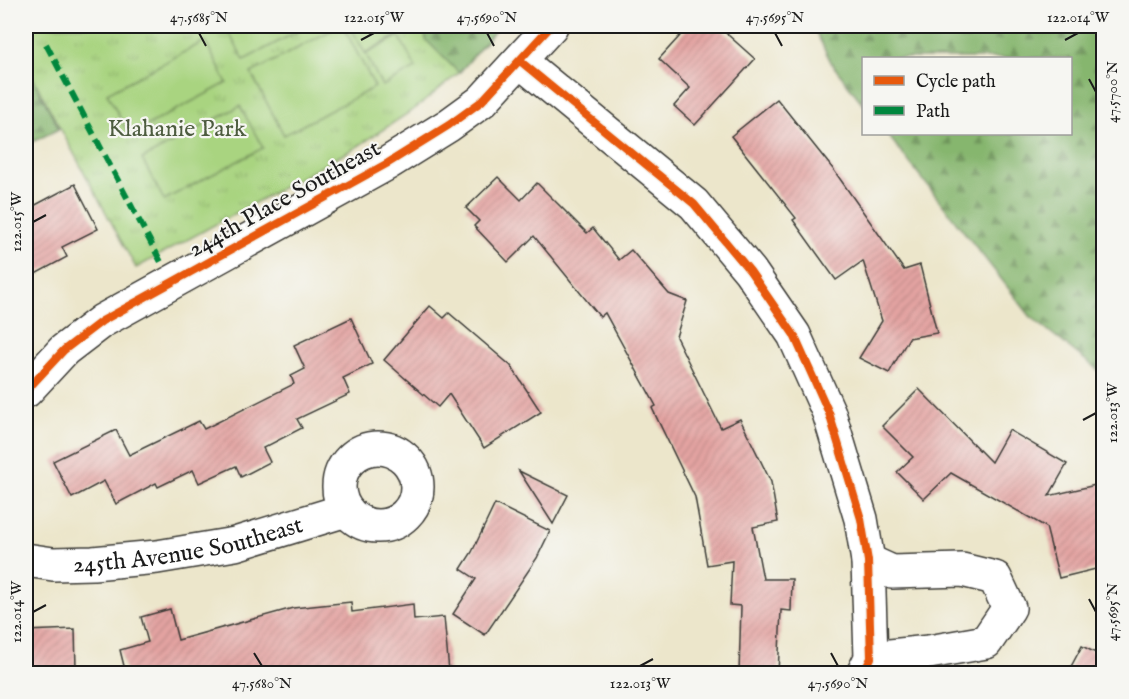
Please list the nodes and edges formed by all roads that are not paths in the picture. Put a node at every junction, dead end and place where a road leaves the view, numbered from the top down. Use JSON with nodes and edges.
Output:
{"nodes":[{"id":1,"x":551,"y":26,"type":"edge"},
{"id":2,"x":520,"y":61,"type":"junction"},
{"id":3,"x":26,"y":391,"type":"edge"},
{"id":4,"x":346,"y":510,"type":"dead end"},
{"id":5,"x":26,"y":560,"type":"edge"},
{"id":6,"x":868,"y":561,"type":"junction"},
{"id":7,"x":867,"y":666,"type":"edge"}],
"edges":[{"from":1,"to":2,"type":"street","name":"244th Place Southeast"},
{"from":2,"to":3,"type":"street","name":"244th Place Southeast"},
{"from":2,"to":6,"type":"street"},
{"from":4,"to":5,"type":"street","name":"245th Avenue Southeast"},
{"from":6,"to":7,"type":"street"},
{"from":6,"to":7,"type":"street"}]}
